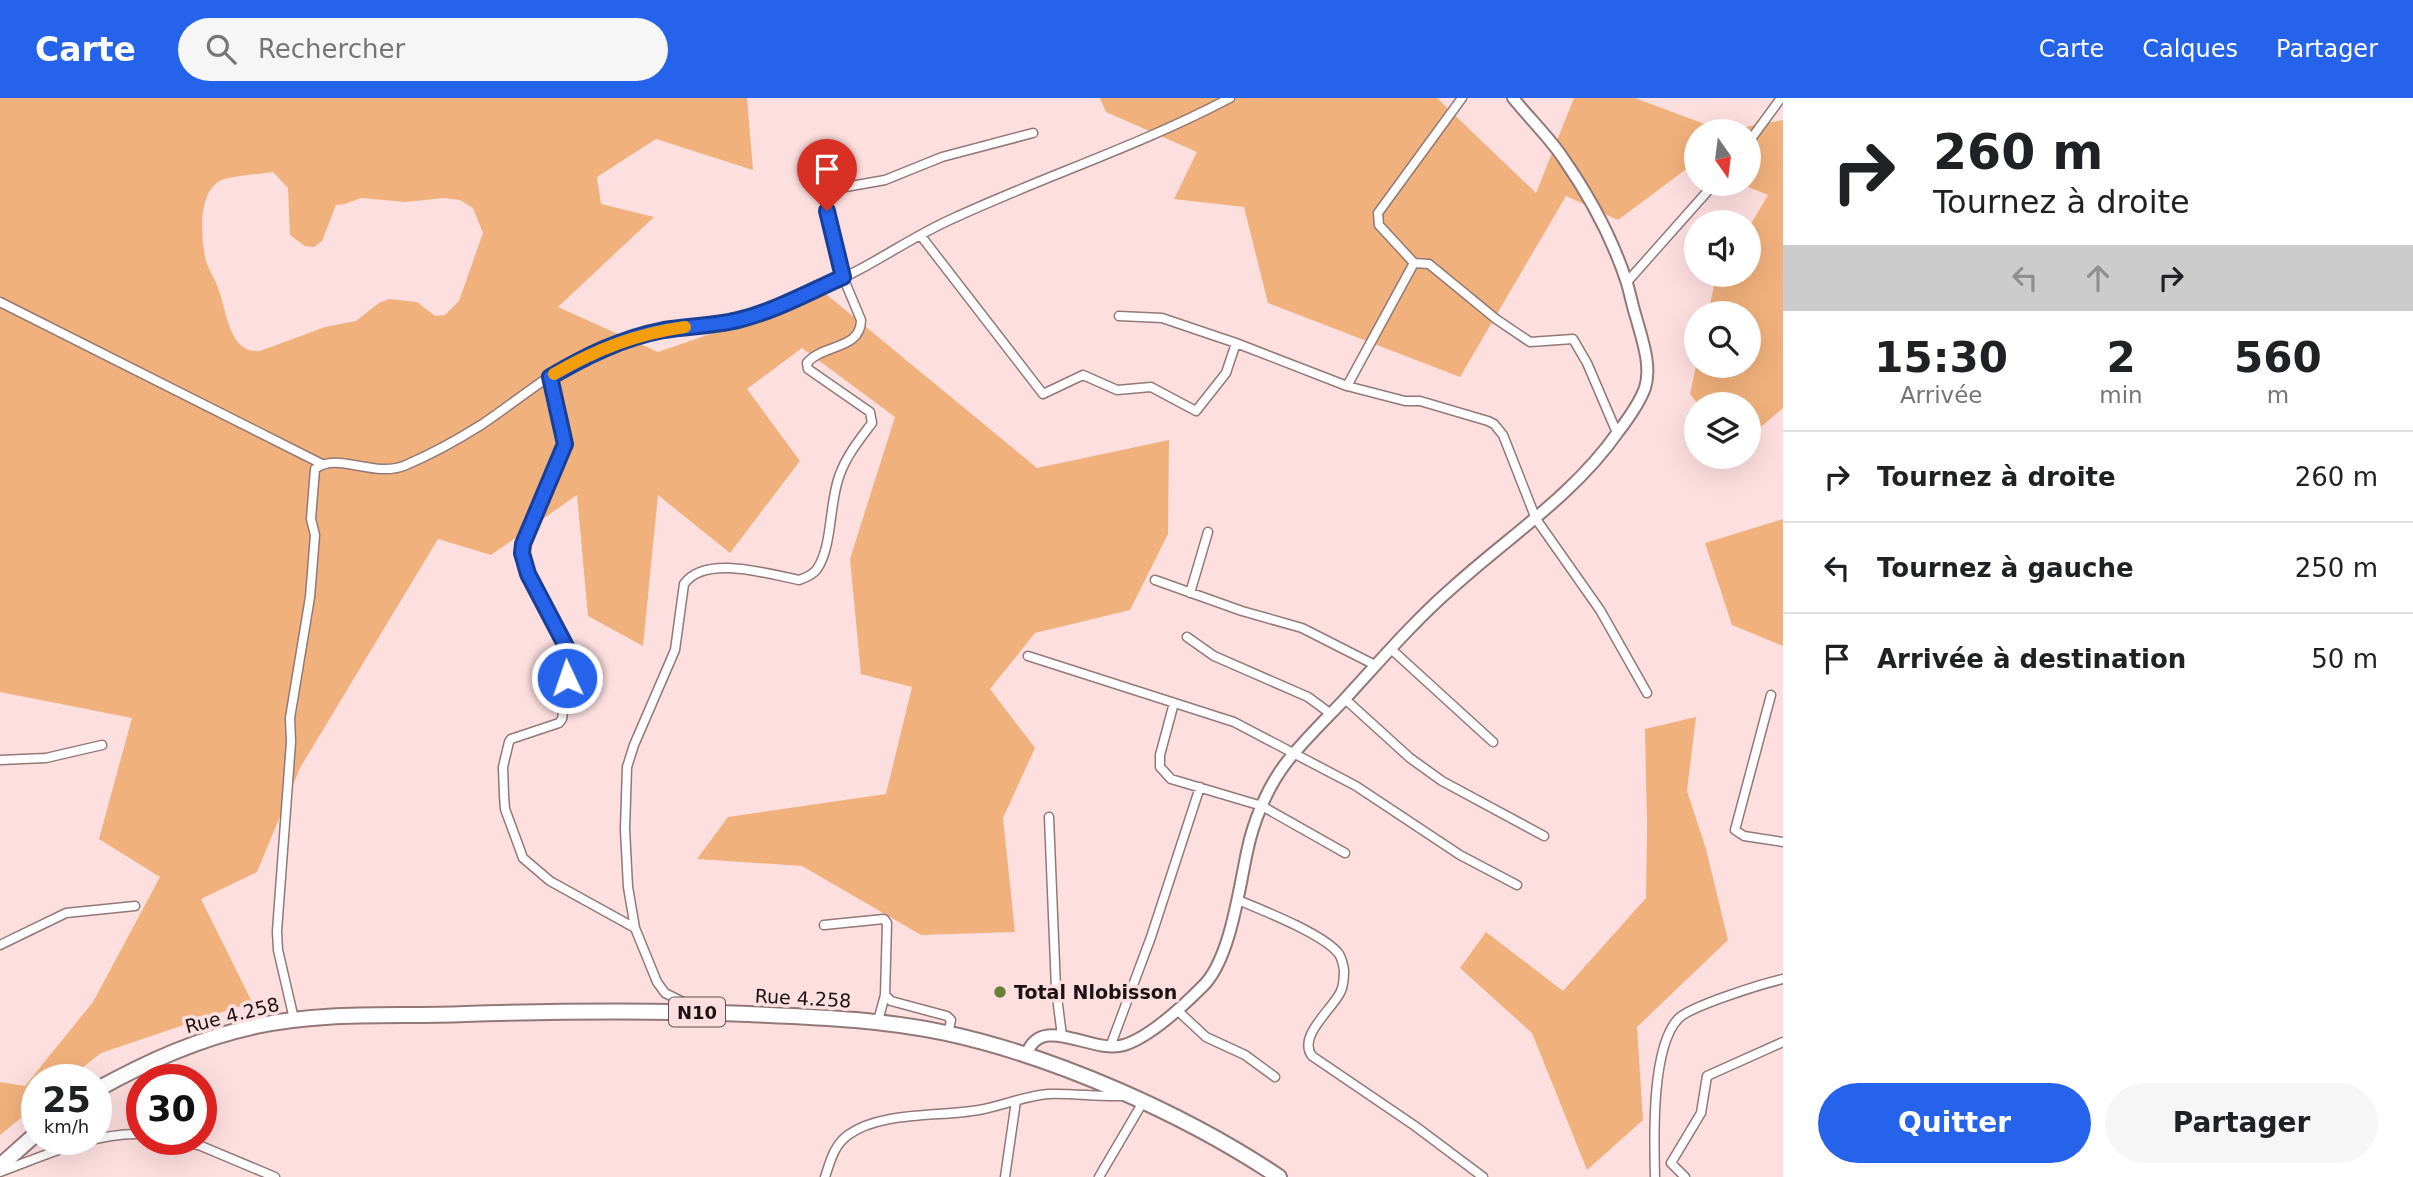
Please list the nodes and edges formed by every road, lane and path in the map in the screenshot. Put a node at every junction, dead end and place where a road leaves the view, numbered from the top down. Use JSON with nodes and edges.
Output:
{"nodes":[{"id":1,"x":1230,"y":98,"type":"edge"},
{"id":2,"x":1462,"y":98,"type":"edge"},
{"id":3,"x":1513,"y":98,"type":"edge"},
{"id":4,"x":1782,"y":98,"type":"edge"},
{"id":5,"x":1761,"y":126,"type":"edge"},
{"id":6,"x":1033,"y":133,"type":"dead end"},
{"id":7,"x":1703,"y":196,"type":"edge"},
{"id":8,"x":921,"y":236,"type":"junction"},
{"id":9,"x":1414,"y":263,"type":"junction"},
{"id":10,"x":843,"y":277,"type":"junction"},
{"id":11,"x":1626,"y":282,"type":"junction"},
{"id":12,"x":0,"y":302,"type":"edge"},
{"id":13,"x":1119,"y":316,"type":"dead end"},
{"id":14,"x":1236,"y":343,"type":"junction"},
{"id":15,"x":550,"y":377,"type":"junction"},
{"id":16,"x":1347,"y":386,"type":"junction"},
{"id":17,"x":1618,"y":433,"type":"junction"},
{"id":18,"x":322,"y":464,"type":"junction"},
{"id":19,"x":1536,"y":519,"type":"junction"},
{"id":20,"x":1209,"y":532,"type":"dead end"},
{"id":21,"x":1155,"y":580,"type":"dead end"},
{"id":22,"x":1190,"y":593,"type":"junction"},
{"id":23,"x":1187,"y":637,"type":"dead end"},
{"id":24,"x":1391,"y":649,"type":"junction"},
{"id":25,"x":1028,"y":656,"type":"dead end"},
{"id":26,"x":1375,"y":665,"type":"junction"},
{"id":27,"x":1647,"y":693,"type":"dead end"},
{"id":28,"x":1771,"y":695,"type":"dead end"},
{"id":29,"x":1345,"y":699,"type":"junction"},
{"id":30,"x":1174,"y":704,"type":"junction"},
{"id":31,"x":1331,"y":714,"type":"junction"},
{"id":32,"x":1493,"y":742,"type":"dead end"},
{"id":33,"x":102,"y":745,"type":"dead end"},
{"id":34,"x":1295,"y":753,"type":"junction"},
{"id":35,"x":0,"y":760,"type":"edge"},
{"id":36,"x":1200,"y":787,"type":"junction"},
{"id":37,"x":1262,"y":806,"type":"junction"},
{"id":38,"x":1049,"y":817,"type":"dead end"},
{"id":39,"x":1544,"y":836,"type":"dead end"},
{"id":40,"x":1783,"y":842,"type":"edge"},
{"id":41,"x":1345,"y":853,"type":"dead end"},
{"id":42,"x":1517,"y":885,"type":"dead end"},
{"id":43,"x":1238,"y":900,"type":"junction"},
{"id":44,"x":135,"y":906,"type":"dead end"},
{"id":45,"x":824,"y":925,"type":"dead end"},
{"id":46,"x":635,"y":928,"type":"junction"},
{"id":47,"x":0,"y":945,"type":"edge"},
{"id":48,"x":1783,"y":979,"type":"edge"},
{"id":49,"x":885,"y":995,"type":"junction"},
{"id":50,"x":1177,"y":1010,"type":"junction"},
{"id":51,"x":703,"y":1012,"type":"junction"},
{"id":52,"x":294,"y":1019,"type":"junction"},
{"id":53,"x":878,"y":1021,"type":"junction"},
{"id":54,"x":948,"y":1034,"type":"junction"},
{"id":55,"x":1062,"y":1036,"type":"junction"},
{"id":56,"x":1783,"y":1042,"type":"edge"},
{"id":57,"x":1110,"y":1047,"type":"junction"},
{"id":58,"x":1026,"y":1056,"type":"junction"},
{"id":59,"x":1275,"y":1077,"type":"dead end"},
{"id":60,"x":112,"y":1081,"type":"edge"},
{"id":61,"x":1136,"y":1099,"type":"junction"},
{"id":62,"x":1016,"y":1101,"type":"junction"},
{"id":63,"x":126,"y":1135,"type":"edge"},
{"id":64,"x":21,"y":1147,"type":"edge"},
{"id":65,"x":217,"y":1153,"type":"edge"},
{"id":66,"x":0,"y":1166,"type":"edge"},
{"id":67,"x":0,"y":1172,"type":"edge"},
{"id":68,"x":275,"y":1177,"type":"edge"},
{"id":69,"x":825,"y":1177,"type":"edge"},
{"id":70,"x":1005,"y":1177,"type":"edge"},
{"id":71,"x":1098,"y":1177,"type":"edge"},
{"id":72,"x":1279,"y":1177,"type":"edge"},
{"id":73,"x":1483,"y":1177,"type":"edge"},
{"id":74,"x":1655,"y":1177,"type":"edge"},
{"id":75,"x":1685,"y":1177,"type":"edge"}],
"edges":[{"from":1,"to":8,"type":"street"},
{"from":2,"to":9,"type":"street"},
{"from":3,"to":11,"type":"street"},
{"from":4,"to":5,"type":"street"},
{"from":6,"to":10,"type":"street"},
{"from":7,"to":11,"type":"street"},
{"from":8,"to":10,"type":"street"},
{"from":8,"to":14,"type":"street"},
{"from":9,"to":16,"type":"street"},
{"from":9,"to":17,"type":"street"},
{"from":10,"to":15,"type":"street"},
{"from":10,"to":46,"type":"street"},
{"from":11,"to":17,"type":"street"},
{"from":12,"to":18,"type":"street"},
{"from":13,"to":14,"type":"street"},
{"from":14,"to":16,"type":"street"},
{"from":15,"to":18,"type":"street"},
{"from":15,"to":46,"type":"street"},
{"from":16,"to":19,"type":"street"},
{"from":17,"to":19,"type":"street"},
{"from":18,"to":52,"type":"street"},
{"from":19,"to":24,"type":"street"},
{"from":19,"to":27,"type":"street"},
{"from":20,"to":22,"type":"street"},
{"from":21,"to":22,"type":"street"},
{"from":22,"to":26,"type":"street"},
{"from":23,"to":31,"type":"street"},
{"from":24,"to":26,"type":"street"},
{"from":24,"to":32,"type":"street"},
{"from":25,"to":30,"type":"street"},
{"from":26,"to":29,"type":"street"},
{"from":28,"to":40,"type":"street"},
{"from":29,"to":31,"type":"street"},
{"from":29,"to":39,"type":"street"},
{"from":30,"to":34,"type":"street"},
{"from":30,"to":36,"type":"street"},
{"from":31,"to":34,"type":"street"},
{"from":33,"to":35,"type":"street"},
{"from":34,"to":37,"type":"street"},
{"from":34,"to":42,"type":"street"},
{"from":36,"to":37,"type":"street"},
{"from":36,"to":57,"type":"street"},
{"from":37,"to":41,"type":"street"},
{"from":37,"to":43,"type":"street"},
{"from":38,"to":55,"type":"street"},
{"from":43,"to":50,"type":"street"},
{"from":43,"to":73,"type":"street"},
{"from":44,"to":47,"type":"street"},
{"from":45,"to":49,"type":"street"},
{"from":46,"to":51,"type":"street"},
{"from":48,"to":74,"type":"street"},
{"from":49,"to":53,"type":"street"},
{"from":49,"to":54,"type":"street"},
{"from":50,"to":57,"type":"street"},
{"from":50,"to":59,"type":"street"},
{"from":51,"to":52,"type":"highway","name":"Rue 4.258","number":"N10"},
{"from":51,"to":53,"type":"highway","name":"Rue 4.258","number":"N10"},
{"from":52,"to":60,"type":"highway","name":"Rue 4.258","number":"N10"},
{"from":53,"to":54,"type":"highway","name":"Rue 4.258","number":"N10"},
{"from":54,"to":58,"type":"highway","name":"Rue 4.258","number":"N10"},
{"from":55,"to":57,"type":"street"},
{"from":55,"to":58,"type":"street"},
{"from":56,"to":75,"type":"street"},
{"from":58,"to":61,"type":"highway","name":"Rue 4.258","number":"N10"},
{"from":61,"to":62,"type":"street"},
{"from":61,"to":71,"type":"street"},
{"from":61,"to":72,"type":"highway","name":"Rue 4.258","number":"N10"},
{"from":62,"to":69,"type":"street"},
{"from":62,"to":70,"type":"street"},
{"from":63,"to":67,"type":"street"},
{"from":64,"to":66,"type":"highway"},
{"from":65,"to":68,"type":"street"}]}
